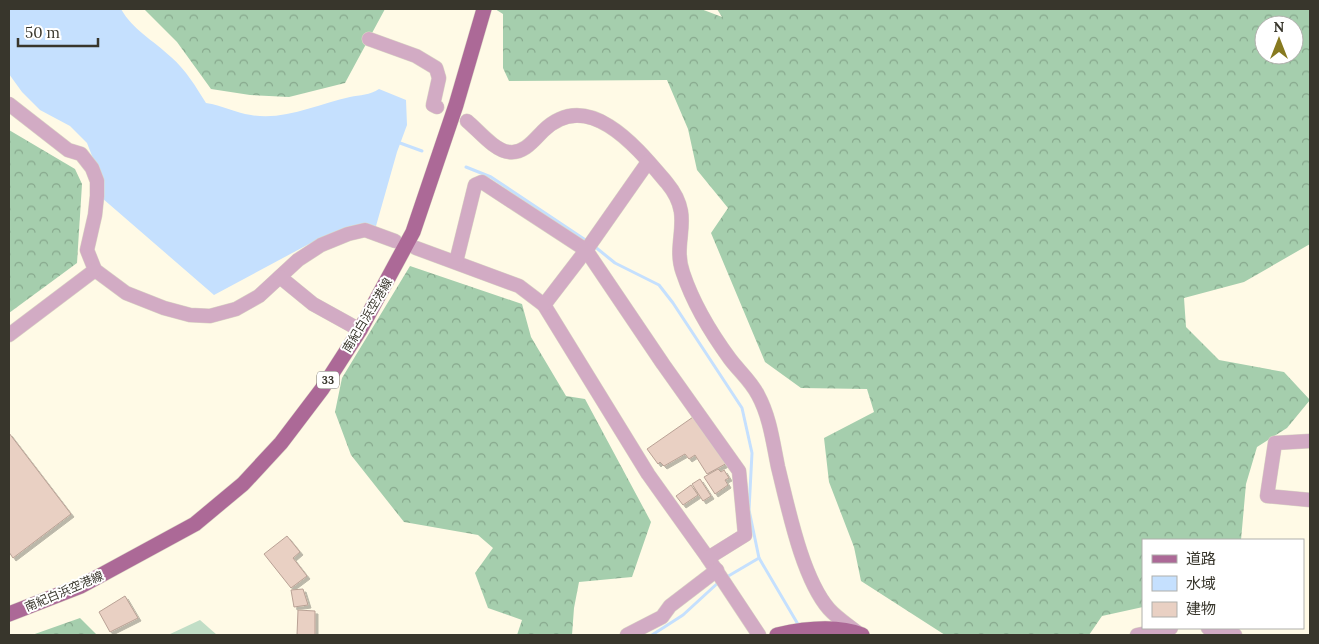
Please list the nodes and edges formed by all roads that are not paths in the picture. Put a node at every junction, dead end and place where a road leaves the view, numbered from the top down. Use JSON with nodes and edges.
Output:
{"nodes":[{"id":1,"x":484,"y":9,"type":"edge"},
{"id":2,"x":369,"y":39,"type":"dead end"},
{"id":3,"x":9,"y":104,"type":"edge"},
{"id":4,"x":438,"y":107,"type":"dead end"},
{"id":5,"x":467,"y":121,"type":"dead end"},
{"id":6,"x":648,"y":162,"type":"junction"},
{"id":7,"x":395,"y":241,"type":"dead end"},
{"id":8,"x":589,"y":246,"type":"junction"},
{"id":9,"x":416,"y":248,"type":"dead end"},
{"id":10,"x":456,"y":262,"type":"junction"},
{"id":11,"x":95,"y":270,"type":"junction"},
{"id":12,"x":280,"y":277,"type":"junction"},
{"id":13,"x":544,"y":306,"type":"junction"},
{"id":14,"x":360,"y":330,"type":"junction"},
{"id":15,"x":9,"y":335,"type":"edge"},
{"id":16,"x":1310,"y":441,"type":"edge"},
{"id":17,"x":1310,"y":500,"type":"edge"},
{"id":18,"x":708,"y":558,"type":"junction"},
{"id":19,"x":718,"y":572,"type":"junction"},
{"id":20,"x":9,"y":614,"type":"edge"},
{"id":21,"x":1166,"y":629,"type":"edge"},
{"id":22,"x":1212,"y":629,"type":"edge"},
{"id":23,"x":860,"y":634,"type":"edge"},
{"id":24,"x":627,"y":635,"type":"edge"},
{"id":25,"x":759,"y":635,"type":"edge"},
{"id":26,"x":777,"y":635,"type":"edge"},
{"id":27,"x":1137,"y":635,"type":"edge"},
{"id":28,"x":1235,"y":635,"type":"edge"}],
"edges":[{"from":1,"to":14,"type":"main road","name":"南紀白浜空港線","number":"33"},
{"from":2,"to":4,"type":"street"},
{"from":3,"to":11,"type":"street"},
{"from":5,"to":6,"type":"street"},
{"from":6,"to":8,"type":"street"},
{"from":6,"to":23,"type":"street"},
{"from":7,"to":12,"type":"street"},
{"from":8,"to":10,"type":"street"},
{"from":8,"to":13,"type":"street"},
{"from":8,"to":18,"type":"street"},
{"from":9,"to":10,"type":"street"},
{"from":10,"to":13,"type":"street"},
{"from":11,"to":12,"type":"street"},
{"from":11,"to":15,"type":"street"},
{"from":12,"to":14,"type":"street"},
{"from":13,"to":18,"type":"street"},
{"from":14,"to":20,"type":"main road","name":"南紀白浜空港線","number":"33"},
{"from":16,"to":17,"type":"street"},
{"from":18,"to":19,"type":"street"},
{"from":19,"to":24,"type":"street"},
{"from":19,"to":25,"type":"street"},
{"from":21,"to":27,"type":"street"},
{"from":22,"to":28,"type":"street"},
{"from":23,"to":26,"type":"main road"}]}
